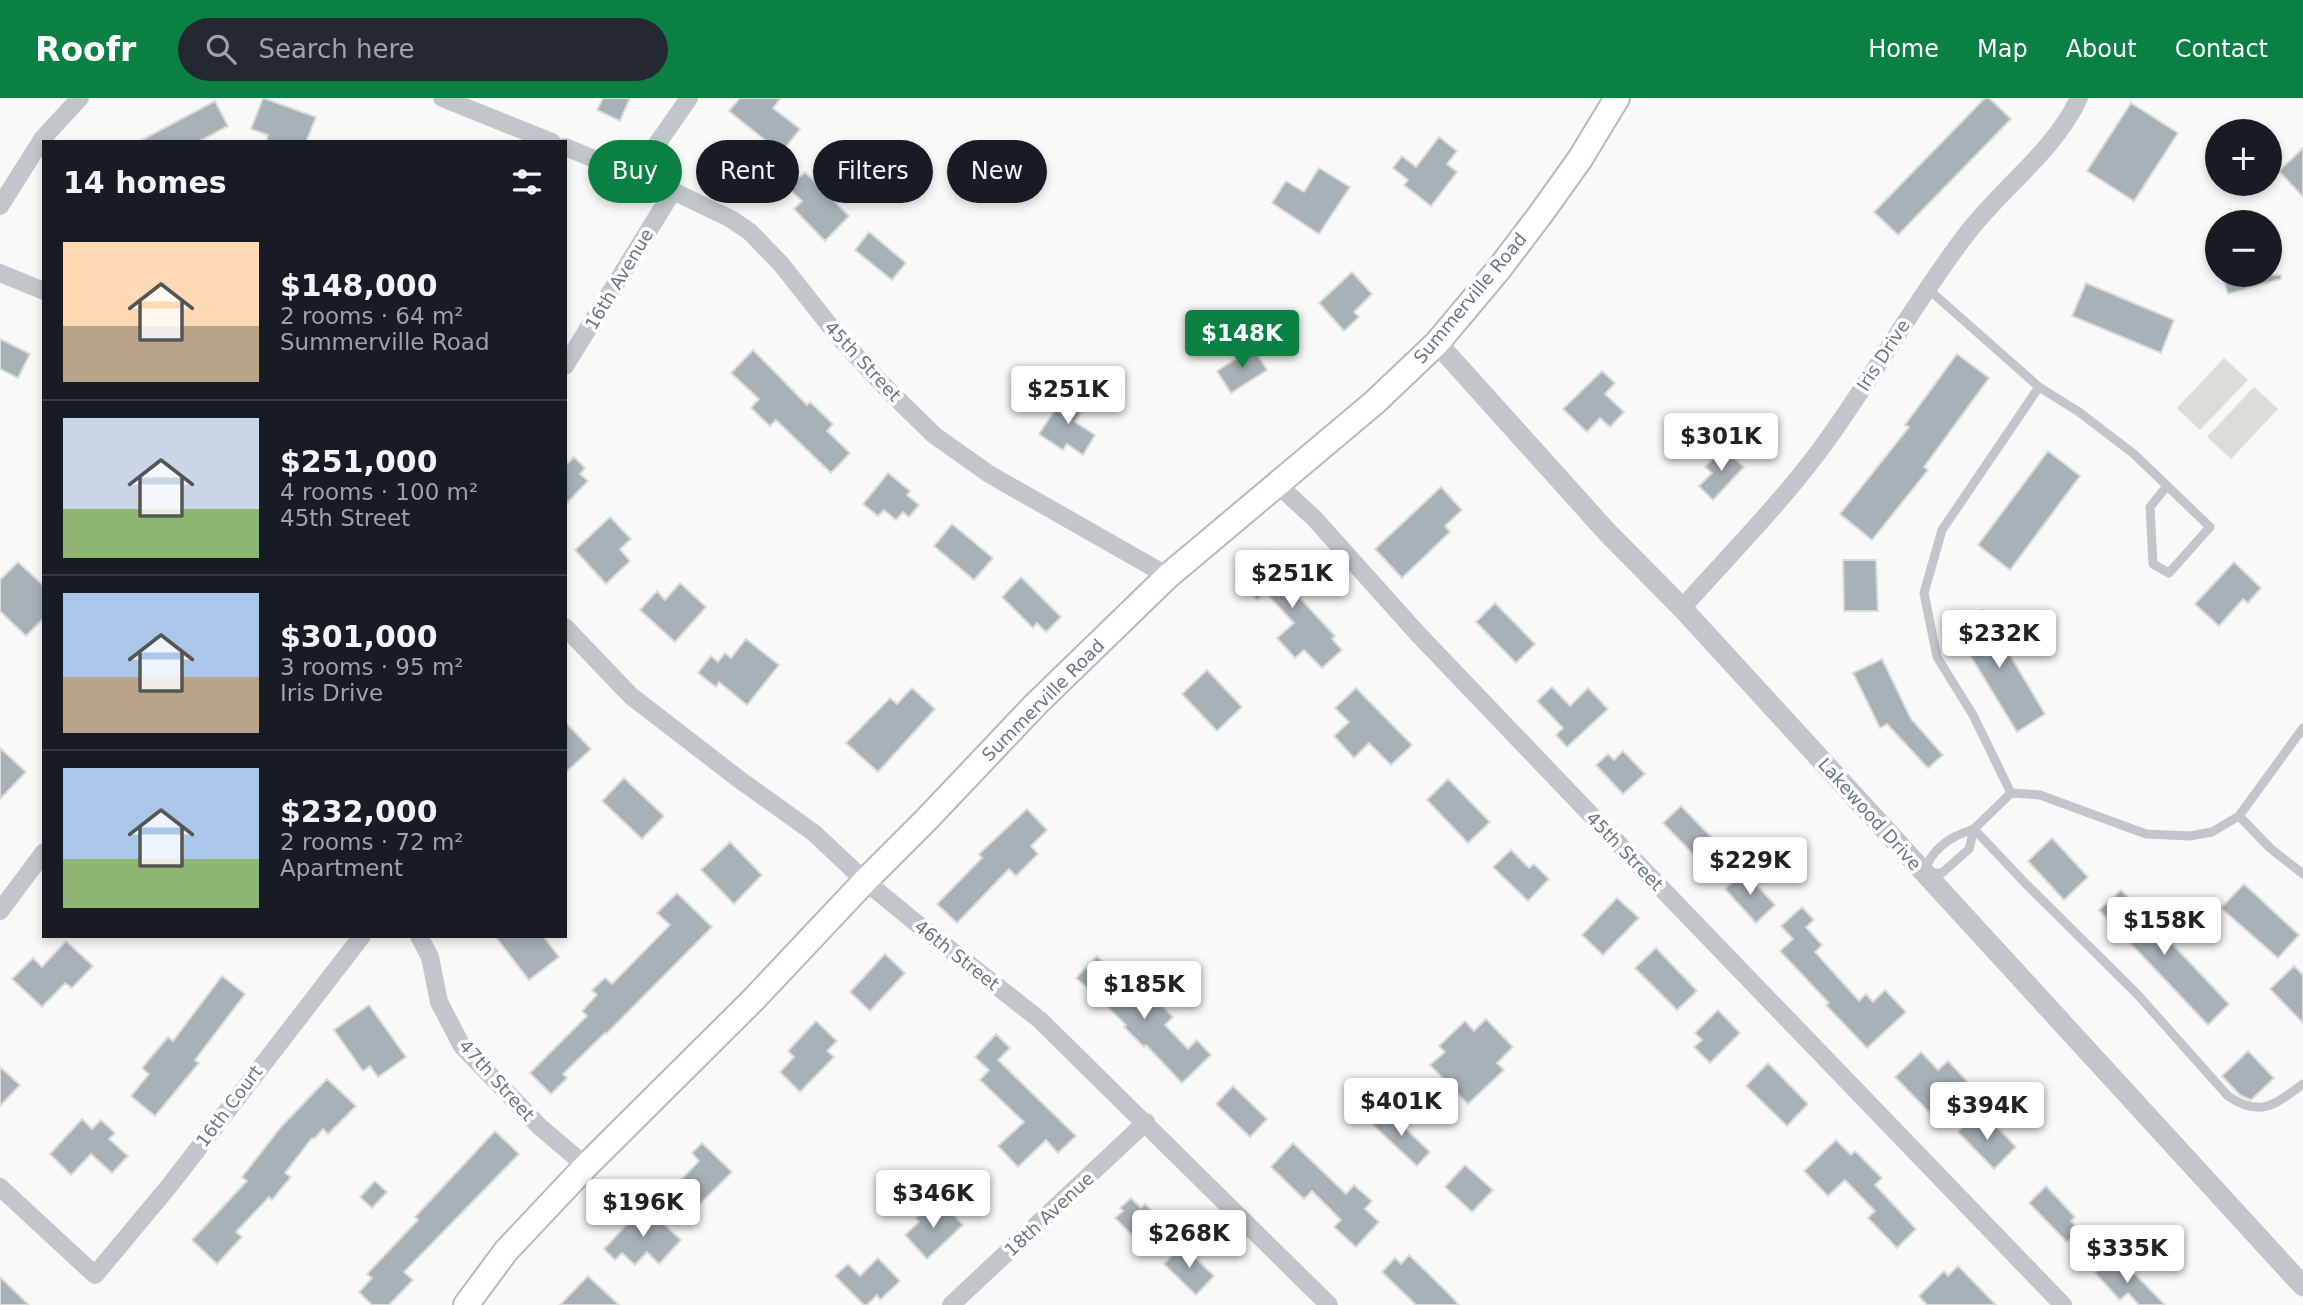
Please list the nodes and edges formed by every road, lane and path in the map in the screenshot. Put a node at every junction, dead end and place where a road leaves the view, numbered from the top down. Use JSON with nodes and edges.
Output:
{"nodes":[{"id":1,"x":80,"y":98,"type":"edge"},
{"id":2,"x":442,"y":98,"type":"edge"},
{"id":3,"x":689,"y":98,"type":"edge"},
{"id":4,"x":1617,"y":98,"type":"edge"},
{"id":5,"x":2079,"y":98,"type":"edge"},
{"id":6,"x":547,"y":140,"type":"edge"},
{"id":7,"x":660,"y":140,"type":"edge"},
{"id":8,"x":567,"y":148,"type":"edge"},
{"id":9,"x":588,"y":157,"type":"edge"},
{"id":10,"x":682,"y":195,"type":"edge"},
{"id":11,"x":666,"y":203,"type":"edge"},
{"id":12,"x":0,"y":206,"type":"edge"},
{"id":13,"x":0,"y":273,"type":"edge"},
{"id":14,"x":1927,"y":288,"type":"junction"},
{"id":15,"x":42,"y":290,"type":"edge"},
{"id":16,"x":1437,"y":343,"type":"junction"},
{"id":17,"x":567,"y":363,"type":"edge"},
{"id":18,"x":2039,"y":387,"type":"junction"},
{"id":19,"x":1278,"y":485,"type":"junction"},
{"id":20,"x":2167,"y":486,"type":"junction"},
{"id":21,"x":1168,"y":576,"type":"junction"},
{"id":22,"x":1682,"y":608,"type":"junction"},
{"id":23,"x":567,"y":629,"type":"edge"},
{"id":24,"x":2303,"y":728,"type":"edge"},
{"id":25,"x":2011,"y":793,"type":"junction"},
{"id":26,"x":2239,"y":816,"type":"junction"},
{"id":27,"x":1974,"y":829,"type":"junction"},
{"id":28,"x":42,"y":855,"type":"edge"},
{"id":29,"x":1924,"y":873,"type":"junction"},
{"id":30,"x":2303,"y":874,"type":"edge"},
{"id":31,"x":865,"y":881,"type":"junction"},
{"id":32,"x":0,"y":911,"type":"edge"},
{"id":33,"x":360,"y":938,"type":"edge"},
{"id":34,"x":420,"y":938,"type":"edge"},
{"id":35,"x":2303,"y":1084,"type":"edge"},
{"id":36,"x":1146,"y":1122,"type":"junction"},
{"id":37,"x":586,"y":1166,"type":"junction"},
{"id":38,"x":0,"y":1188,"type":"edge"},
{"id":39,"x":2303,"y":1286,"type":"edge"},
{"id":40,"x":475,"y":1300,"type":"edge"},
{"id":41,"x":951,"y":1305,"type":"edge"},
{"id":42,"x":1329,"y":1305,"type":"edge"},
{"id":43,"x":2063,"y":1305,"type":"edge"}],
"edges":[{"from":1,"to":12,"type":"street"},
{"from":2,"to":6,"type":"street"},
{"from":3,"to":7,"type":"street"},
{"from":4,"to":16,"type":"main road","name":"Summerville Road"},
{"from":5,"to":14,"type":"street","name":"Iris Drive"},
{"from":8,"to":9,"type":"street","name":"45th Street"},
{"from":10,"to":21,"type":"street","name":"45th Street"},
{"from":11,"to":17,"type":"street","name":"16th Avenue"},
{"from":13,"to":15,"type":"street"},
{"from":14,"to":18,"type":"lane"},
{"from":14,"to":22,"type":"street","name":"Iris Drive"},
{"from":16,"to":19,"type":"main road","name":"Summerville Road"},
{"from":16,"to":22,"type":"street","name":"Lakewood Drive"},
{"from":18,"to":20,"type":"lane"},
{"from":18,"to":25,"type":"lane"},
{"from":19,"to":21,"type":"main road","name":"Summerville Road"},
{"from":19,"to":43,"type":"street","name":"45th Street"},
{"from":20,"to":20,"type":"lane"},
{"from":21,"to":31,"type":"main road","name":"Summerville Road"},
{"from":22,"to":29,"type":"street","name":"Lakewood Drive"},
{"from":23,"to":31,"type":"street","name":"46th Street"},
{"from":24,"to":26,"type":"lane"},
{"from":25,"to":26,"type":"lane"},
{"from":25,"to":27,"type":"lane"},
{"from":26,"to":30,"type":"lane"},
{"from":27,"to":29,"type":"lane"},
{"from":27,"to":29,"type":"lane"},
{"from":27,"to":35,"type":"lane"},
{"from":28,"to":32,"type":"street"},
{"from":29,"to":39,"type":"street","name":"Lakewood Drive"},
{"from":31,"to":36,"type":"street","name":"46th Street"},
{"from":31,"to":37,"type":"main road","name":"Summerville Road"},
{"from":33,"to":38,"type":"street","name":"16th Court"},
{"from":34,"to":37,"type":"street","name":"47th Street"},
{"from":36,"to":41,"type":"street","name":"18th Avenue"},
{"from":36,"to":42,"type":"street","name":"46th Street"},
{"from":37,"to":40,"type":"main road","name":"Summerville Road"}]}
